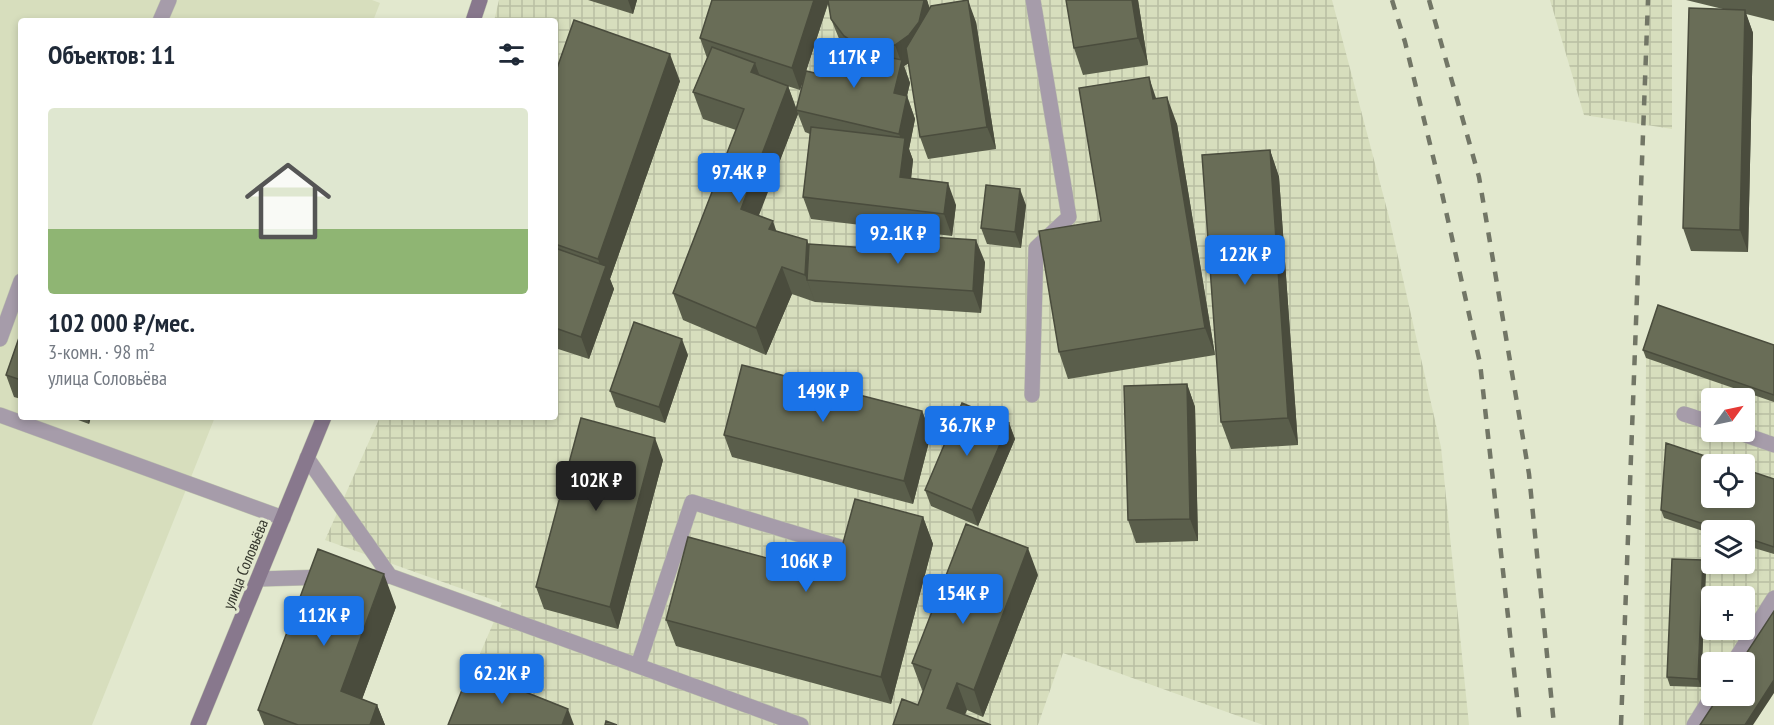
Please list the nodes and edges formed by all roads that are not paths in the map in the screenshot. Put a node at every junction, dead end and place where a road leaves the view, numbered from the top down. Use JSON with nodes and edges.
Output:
{"nodes":[{"id":1,"x":169,"y":0,"type":"edge"},
{"id":2,"x":480,"y":0,"type":"edge"},
{"id":3,"x":1033,"y":0,"type":"edge"},
{"id":4,"x":161,"y":18,"type":"edge"},
{"id":5,"x":473,"y":18,"type":"edge"},
{"id":6,"x":18,"y":289,"type":"edge"},
{"id":7,"x":0,"y":339,"type":"edge"},
{"id":8,"x":1032,"y":395,"type":"dead end"},
{"id":9,"x":0,"y":414,"type":"edge"},
{"id":10,"x":1684,"y":414,"type":"dead end"},
{"id":11,"x":1701,"y":419,"type":"edge"},
{"id":12,"x":323,"y":420,"type":"edge"},
{"id":13,"x":1755,"y":438,"type":"edge"},
{"id":14,"x":1774,"y":445,"type":"edge"},
{"id":15,"x":307,"y":458,"type":"junction"},
{"id":16,"x":283,"y":518,"type":"junction"},
{"id":17,"x":850,"y":550,"type":"edge"},
{"id":18,"x":390,"y":576,"type":"junction"},
{"id":19,"x":258,"y":579,"type":"junction"},
{"id":20,"x":1774,"y":598,"type":"edge"},
{"id":21,"x":1740,"y":652,"type":"edge"},
{"id":22,"x":638,"y":665,"type":"junction"},
{"id":23,"x":1706,"y":706,"type":"edge"},
{"id":24,"x":198,"y":725,"type":"edge"},
{"id":25,"x":801,"y":725,"type":"edge"},
{"id":26,"x":1694,"y":725,"type":"edge"}],
"edges":[{"from":1,"to":4,"type":"lane"},
{"from":2,"to":5,"type":"main road"},
{"from":3,"to":8,"type":"lane"},
{"from":6,"to":7,"type":"lane"},
{"from":9,"to":16,"type":"lane"},
{"from":10,"to":11,"type":"lane"},
{"from":12,"to":15,"type":"main road","name":"улица Соловьёва"},
{"from":13,"to":14,"type":"lane"},
{"from":15,"to":16,"type":"main road","name":"улица Соловьёва"},
{"from":15,"to":18,"type":"lane"},
{"from":16,"to":19,"type":"main road","name":"улица Соловьёва"},
{"from":17,"to":22,"type":"lane"},
{"from":18,"to":19,"type":"lane"},
{"from":18,"to":22,"type":"lane"},
{"from":19,"to":24,"type":"main road","name":"улица Соловьёва"},
{"from":20,"to":21,"type":"lane"},
{"from":22,"to":25,"type":"lane"},
{"from":23,"to":26,"type":"lane"}]}
